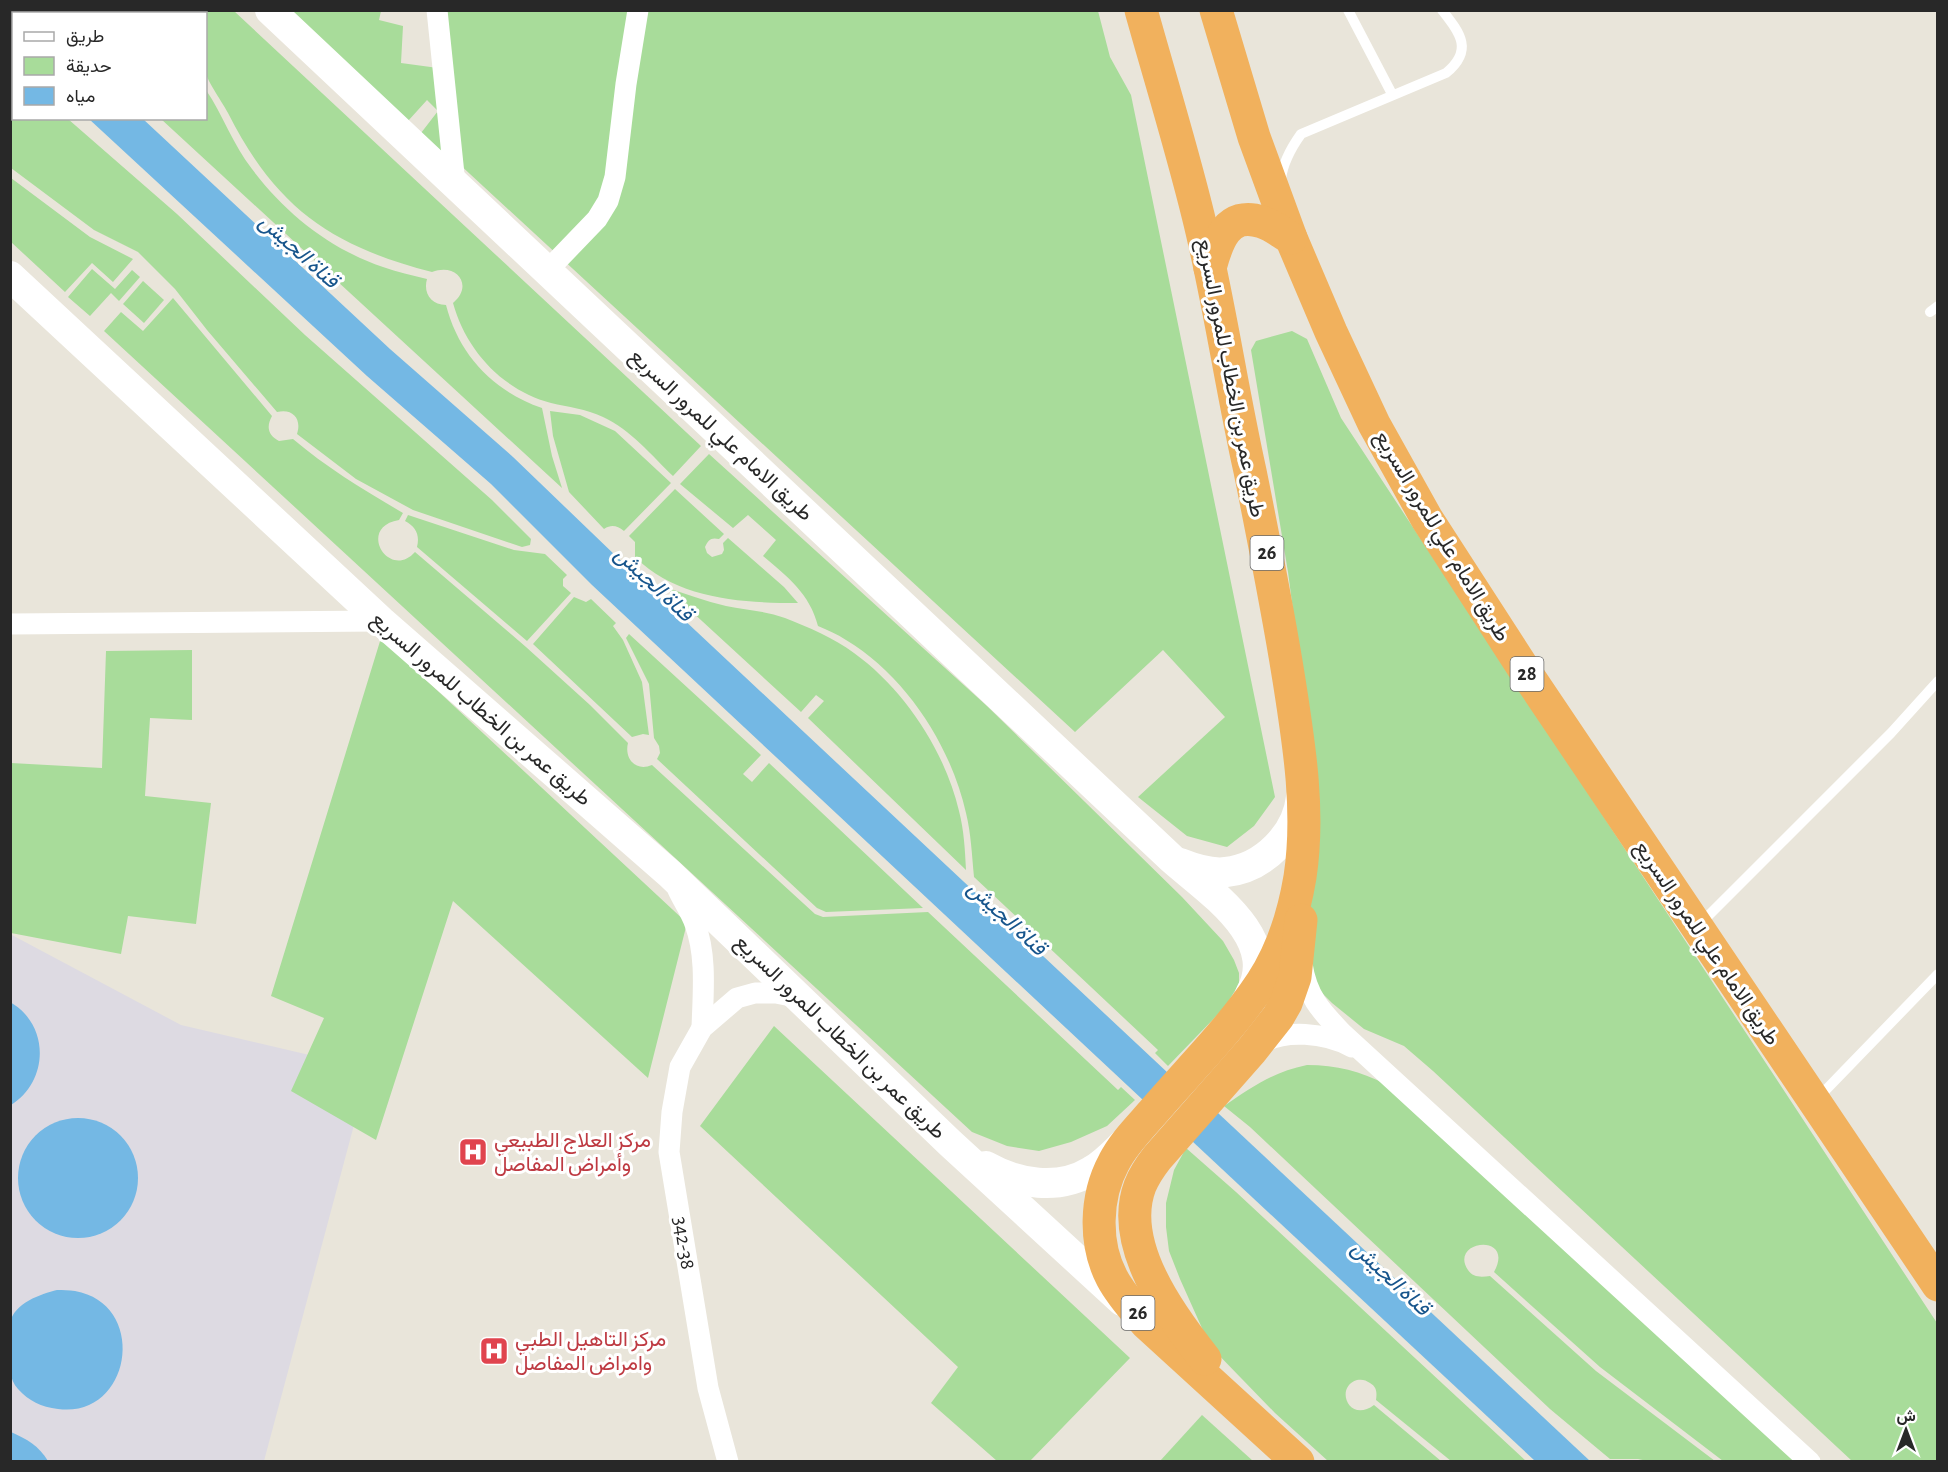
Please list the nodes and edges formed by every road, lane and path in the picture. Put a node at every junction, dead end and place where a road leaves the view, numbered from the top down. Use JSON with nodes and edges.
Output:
{"nodes":[{"id":1,"x":270,"y":10,"type":"edge"},
{"id":2,"x":437,"y":10,"type":"edge"},
{"id":3,"x":638,"y":10,"type":"edge"},
{"id":4,"x":1141,"y":10,"type":"edge"},
{"id":5,"x":1216,"y":10,"type":"edge"},
{"id":6,"x":1348,"y":10,"type":"edge"},
{"id":7,"x":1442,"y":10,"type":"edge"},
{"id":8,"x":1392,"y":94,"type":"junction"},
{"id":9,"x":455,"y":184,"type":"junction"},
{"id":10,"x":1288,"y":230,"type":"junction"},
{"id":11,"x":1210,"y":268,"type":"junction"},
{"id":12,"x":547,"y":271,"type":"junction"},
{"id":13,"x":10,"y":276,"type":"edge"},
{"id":14,"x":381,"y":621,"type":"junction"},
{"id":15,"x":10,"y":624,"type":"edge"},
{"id":16,"x":1938,"y":681,"type":"edge"},
{"id":17,"x":1303,"y":786,"type":"junction"},
{"id":18,"x":1304,"y":845,"type":"junction"},
{"id":19,"x":1172,"y":859,"type":"junction"},
{"id":20,"x":670,"y":874,"type":"junction"},
{"id":21,"x":1696,"y":927,"type":"junction"},
{"id":22,"x":1300,"y":940,"type":"junction"},
{"id":23,"x":1938,"y":974,"type":"edge"},
{"id":24,"x":801,"y":998,"type":"junction"},
{"id":25,"x":1243,"y":1007,"type":"junction"},
{"id":26,"x":702,"y":1028,"type":"junction"},
{"id":27,"x":1252,"y":1050,"type":"junction"},
{"id":28,"x":1366,"y":1054,"type":"junction"},
{"id":29,"x":1814,"y":1102,"type":"junction"},
{"id":30,"x":1143,"y":1124,"type":"junction"},
{"id":31,"x":951,"y":1143,"type":"junction"},
{"id":32,"x":1938,"y":1285,"type":"edge"},
{"id":33,"x":1146,"y":1323,"type":"junction"},
{"id":34,"x":1292,"y":1456,"type":"edge"},
{"id":35,"x":728,"y":1461,"type":"edge"},
{"id":36,"x":1810,"y":1461,"type":"edge"}],
"edges":[{"from":1,"to":9,"type":"main road","name":"طريق الامام علي للمرور السريع"},
{"from":2,"to":9,"type":"street"},
{"from":3,"to":12,"type":"street"},
{"from":4,"to":11,"type":"highway","name":"طريق عمر بن الخطاب للمرور السريع","number":"26"},
{"from":5,"to":10,"type":"highway","name":"طريق الامام علي للمرور السريع","number":"28"},
{"from":6,"to":8,"type":"lane"},
{"from":7,"to":8,"type":"lane"},
{"from":8,"to":10,"type":"lane"},
{"from":9,"to":12,"type":"main road","name":"طريق الامام علي للمرور السريع"},
{"from":10,"to":11,"type":"highway"},
{"from":10,"to":21,"type":"highway","name":"طريق الامام علي للمرور السريع","number":"28"},
{"from":11,"to":17,"type":"highway","name":"طريق عمر بن الخطاب للمرور السريع","number":"26"},
{"from":12,"to":19,"type":"main road","name":"طريق الامام علي للمرور السريع"},
{"from":13,"to":14,"type":"main road","name":"طريق عمر بن الخطاب للمرور السريع","number":"26"},
{"from":14,"to":15,"type":"street"},
{"from":14,"to":20,"type":"main road","name":"طريق عمر بن الخطاب للمرور السريع","number":"26"},
{"from":16,"to":21,"type":"lane"},
{"from":17,"to":18,"type":"highway","name":"طريق عمر بن الخطاب للمرور السريع","number":"26"},
{"from":17,"to":19,"type":"main road","name":"طريق الامام علي للمرور السريع"},
{"from":18,"to":22,"type":"highway"},
{"from":18,"to":25,"type":"highway","name":"طريق عمر بن الخطاب للمرور السريع","number":"26"},
{"from":19,"to":25,"type":"main road","name":"طريق الامام علي للمرور السريع"},
{"from":20,"to":24,"type":"main road","name":"طريق عمر بن الخطاب للمرور السريع","number":"26"},
{"from":20,"to":26,"type":"street"},
{"from":21,"to":29,"type":"highway","name":"طريق الامام علي للمرور السريع","number":"28"},
{"from":22,"to":27,"type":"highway"},
{"from":22,"to":28,"type":"street"},
{"from":23,"to":29,"type":"lane"},
{"from":24,"to":26,"type":"street"},
{"from":24,"to":31,"type":"main road","name":"طريق عمر بن الخطاب للمرور السريع","number":"26"},
{"from":25,"to":30,"type":"highway","name":"طريق عمر بن الخطاب للمرور السريع","number":"26"},
{"from":26,"to":35,"type":"street","name":"342-38"},
{"from":27,"to":28,"type":"street"},
{"from":27,"to":34,"type":"highway"},
{"from":28,"to":36,"type":"street"},
{"from":29,"to":32,"type":"highway","name":"طريق الامام علي للمرور السريع","number":"28"},
{"from":30,"to":31,"type":"main road","name":"طريق عمر بن الخطاب للمرور السريع","number":"26"},
{"from":30,"to":33,"type":"highway","name":"طريق عمر بن الخطاب للمرور السريع","number":"26"},
{"from":31,"to":33,"type":"main road","name":"طريق عمر بن الخطاب للمرور السريع","number":"26"},
{"from":33,"to":34,"type":"highway","name":"طريق عمر بن الخطاب للمرور السريع","number":"26"}]}
